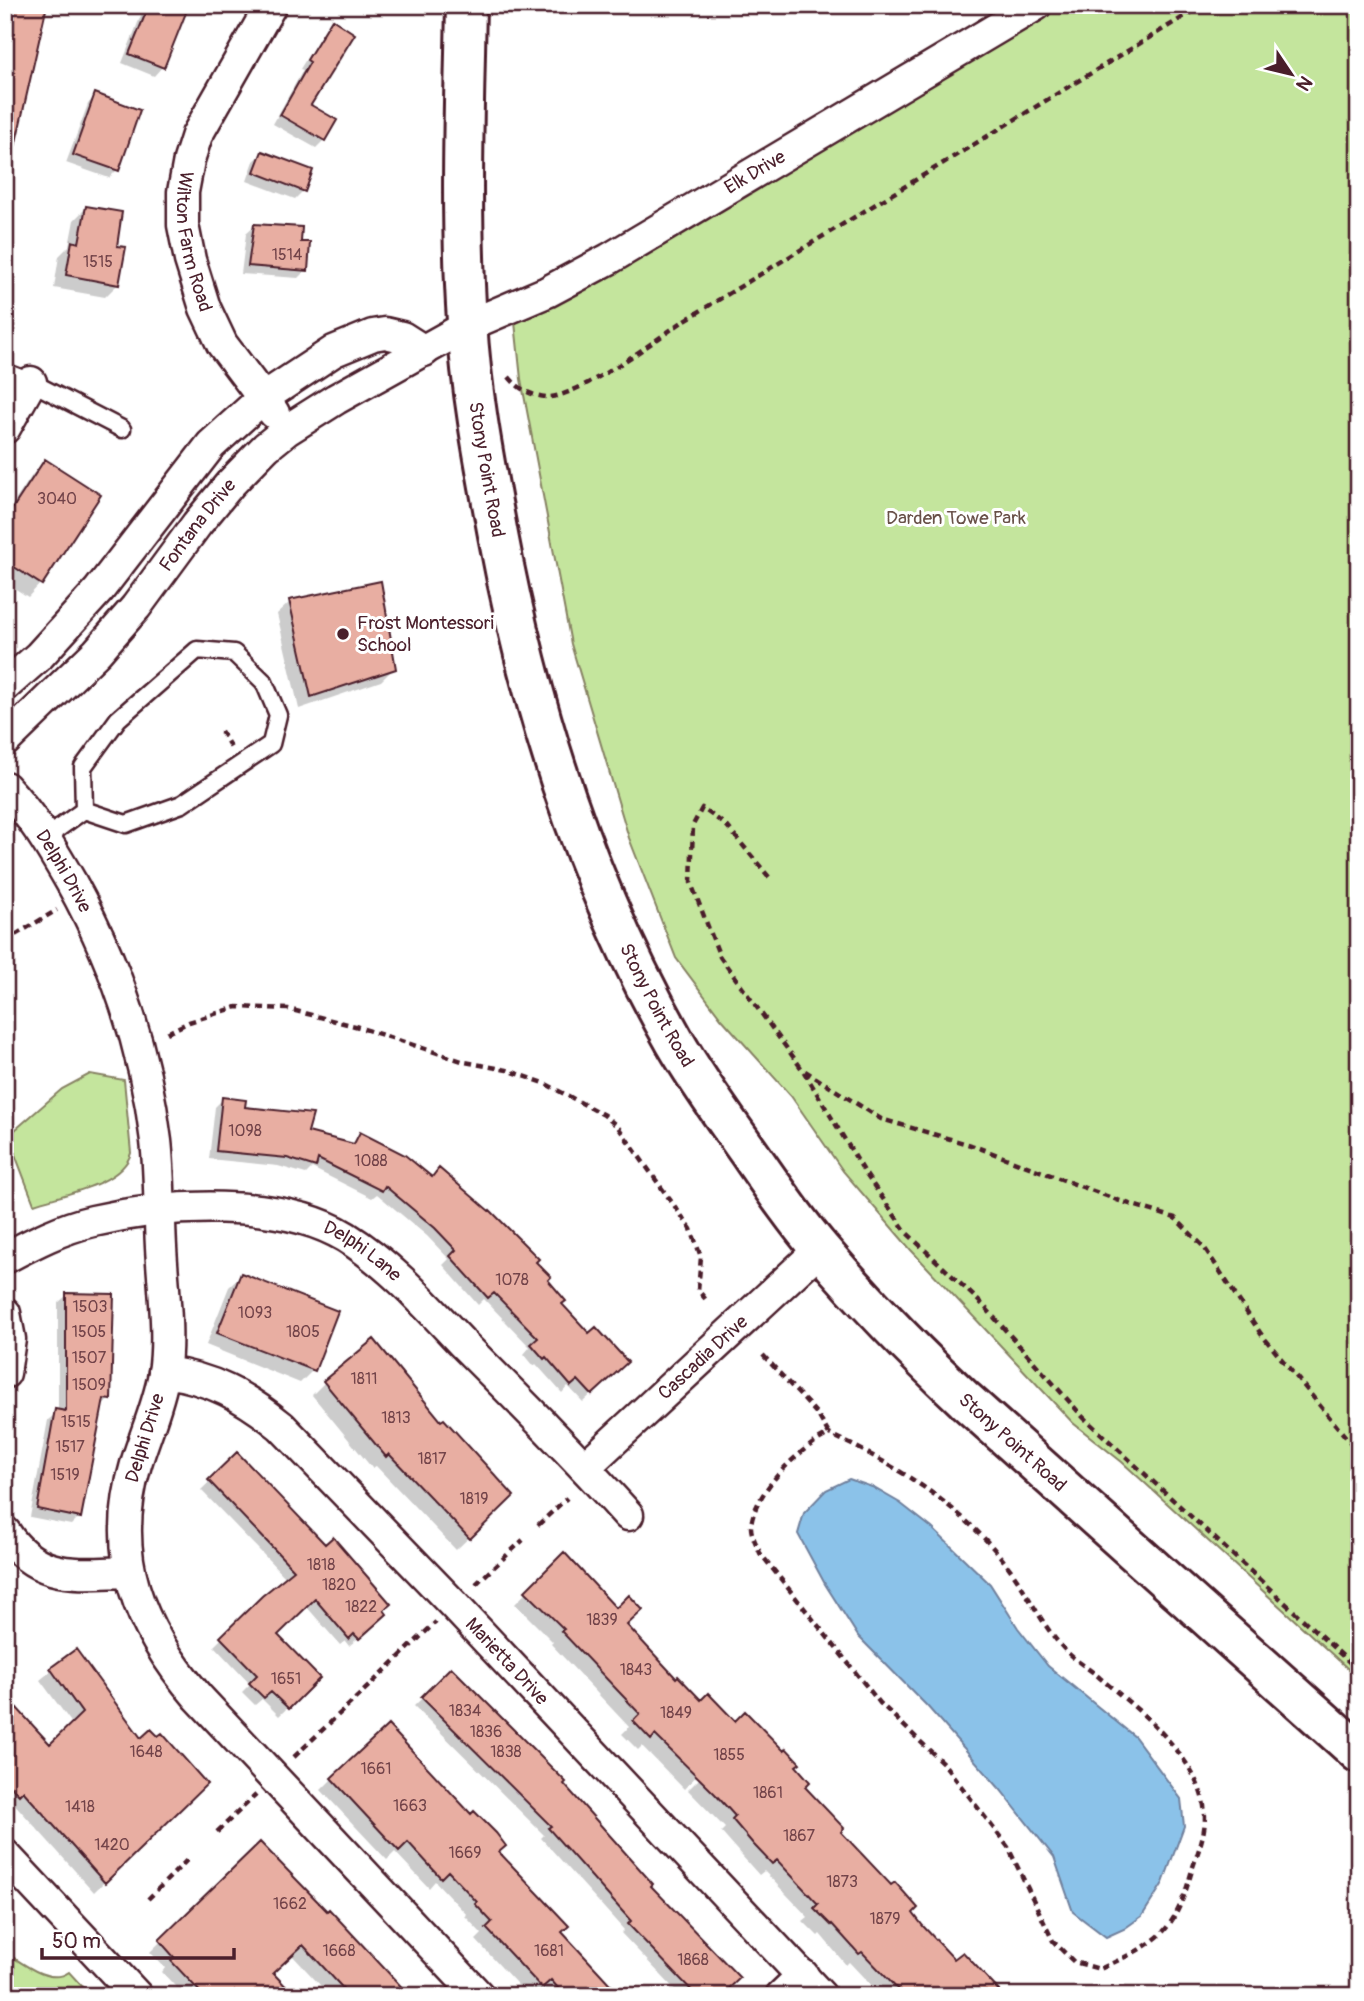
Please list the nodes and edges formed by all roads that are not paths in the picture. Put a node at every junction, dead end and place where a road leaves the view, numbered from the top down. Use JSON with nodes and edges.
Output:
{"nodes":[{"id":1,"x":271,"y":5,"type":"edge"},
{"id":2,"x":466,"y":5,"type":"edge"},
{"id":3,"x":1036,"y":5,"type":"edge"},
{"id":4,"x":467,"y":326,"type":"junction"},
{"id":5,"x":424,"y":351,"type":"junction"},
{"id":6,"x":18,"y":377,"type":"edge"},
{"id":7,"x":263,"y":398,"type":"junction"},
{"id":8,"x":5,"y":428,"type":"edge"},
{"id":9,"x":122,"y":429,"type":"dead end"},
{"id":10,"x":287,"y":430,"type":"junction"},
{"id":11,"x":5,"y":686,"type":"edge"},
{"id":12,"x":5,"y":741,"type":"edge"},
{"id":13,"x":5,"y":787,"type":"edge"},
{"id":14,"x":84,"y":810,"type":"junction"},
{"id":15,"x":45,"y":838,"type":"junction"},
{"id":16,"x":160,"y":1210,"type":"junction"},
{"id":17,"x":820,"y":1249,"type":"junction"},
{"id":18,"x":5,"y":1258,"type":"edge"},
{"id":19,"x":5,"y":1313,"type":"edge"},
{"id":20,"x":5,"y":1373,"type":"edge"},
{"id":21,"x":164,"y":1373,"type":"junction"},
{"id":22,"x":585,"y":1467,"type":"junction"},
{"id":23,"x":628,"y":1515,"type":"dead end"},
{"id":24,"x":5,"y":1532,"type":"edge"},
{"id":25,"x":129,"y":1572,"type":"junction"},
{"id":26,"x":1359,"y":1753,"type":"edge"},
{"id":27,"x":5,"y":1855,"type":"edge"},
{"id":28,"x":812,"y":1986,"type":"edge"},
{"id":29,"x":137,"y":1996,"type":"edge"},
{"id":30,"x":479,"y":1996,"type":"edge"},
{"id":31,"x":781,"y":1996,"type":"edge"}],
"edges":[{"from":1,"to":7,"type":"street","name":"Wilton Farm Road"},
{"from":2,"to":4,"type":"main road","name":"Stony Point Road"},
{"from":3,"to":4,"type":"street","name":"Elk Drive"},
{"from":4,"to":5,"type":"street","name":"Elk Drive"},
{"from":4,"to":17,"type":"main road","name":"Stony Point Road"},
{"from":5,"to":7,"type":"street"},
{"from":5,"to":10,"type":"street","name":"Fontana Drive"},
{"from":6,"to":8,"type":"street"},
{"from":6,"to":9,"type":"lane"},
{"from":7,"to":10,"type":"street","name":"Wilton Farm Road"},
{"from":7,"to":11,"type":"street"},
{"from":10,"to":12,"type":"street","name":"Fontana Drive"},
{"from":13,"to":15,"type":"street","name":"Delphi Drive"},
{"from":14,"to":14,"type":"lane"},
{"from":14,"to":15,"type":"lane"},
{"from":15,"to":16,"type":"street","name":"Delphi Drive"},
{"from":16,"to":18,"type":"street","name":"Delphi Lane"},
{"from":16,"to":21,"type":"street","name":"Delphi Drive"},
{"from":16,"to":22,"type":"street","name":"Delphi Lane"},
{"from":17,"to":22,"type":"street","name":"Cascadia Drive"},
{"from":17,"to":26,"type":"main road","name":"Stony Point Road"},
{"from":19,"to":20,"type":"street"},
{"from":21,"to":25,"type":"street","name":"Delphi Drive"},
{"from":21,"to":28,"type":"street","name":"Marietta Drive"},
{"from":22,"to":23,"type":"street","name":"Delphi Lane"},
{"from":24,"to":25,"type":"street"},
{"from":25,"to":30,"type":"street","name":"Delphi Drive"},
{"from":27,"to":29,"type":"street"},
{"from":28,"to":31,"type":"street"}]}
